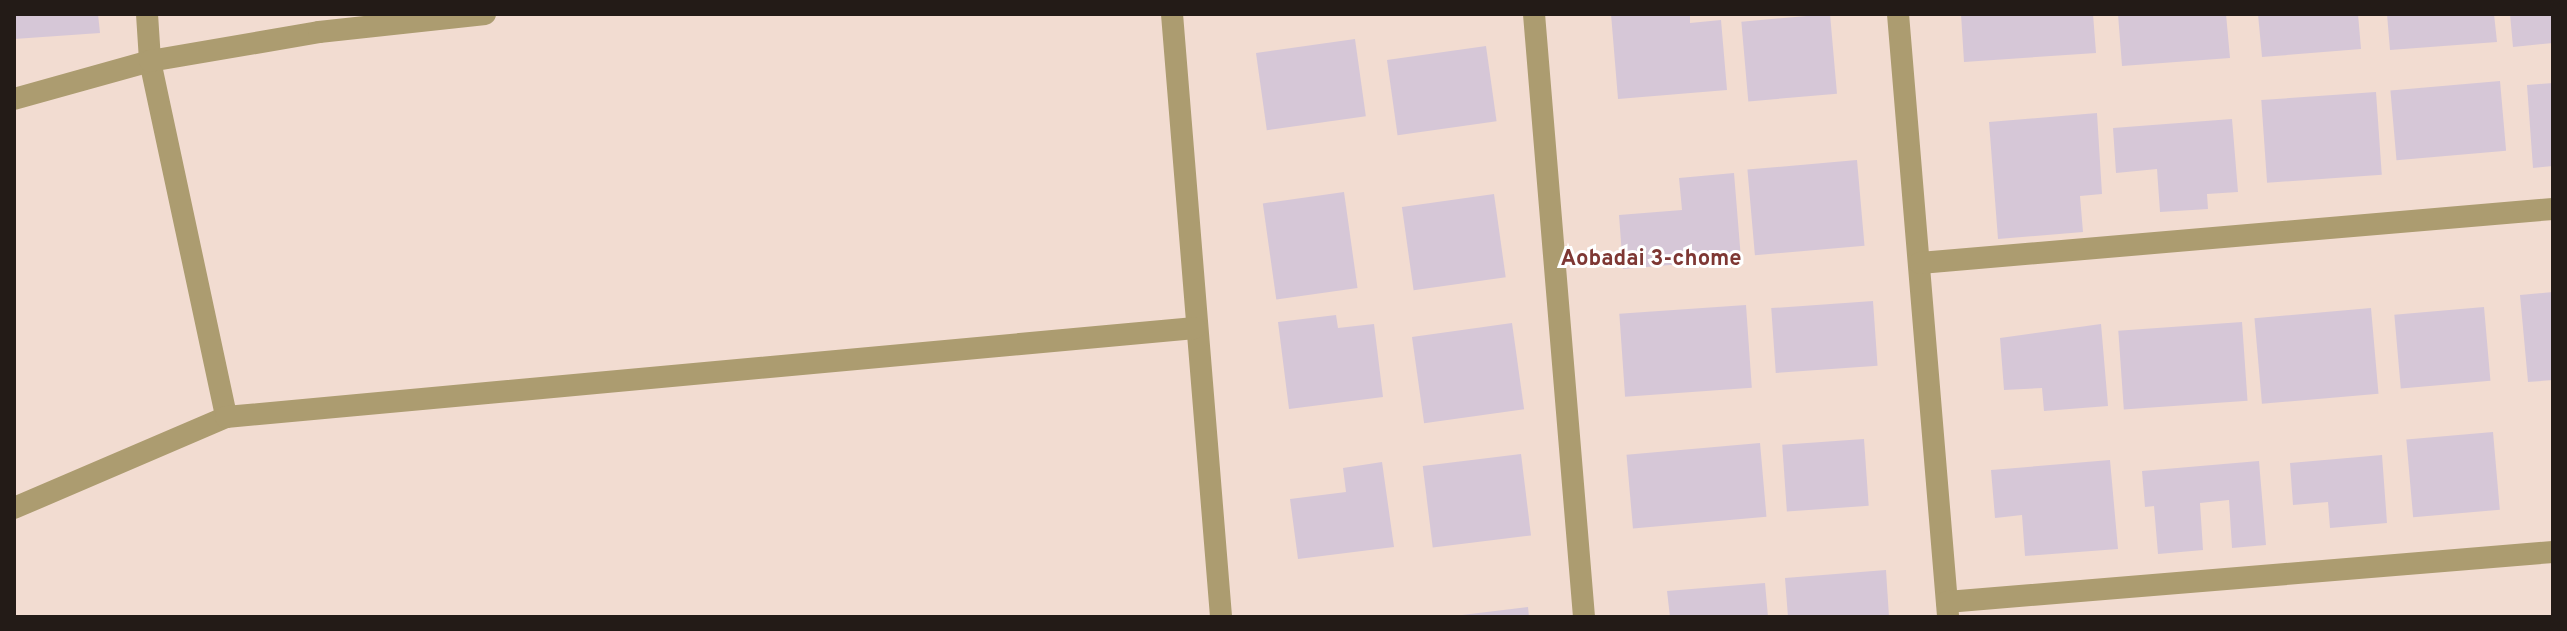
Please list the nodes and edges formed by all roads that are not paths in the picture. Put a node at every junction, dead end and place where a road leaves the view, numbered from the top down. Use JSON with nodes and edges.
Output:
{"nodes":[{"id":1,"x":147,"y":14,"type":"edge"},
{"id":2,"x":485,"y":14,"type":"edge"},
{"id":3,"x":1172,"y":14,"type":"edge"},
{"id":4,"x":1534,"y":14,"type":"edge"},
{"id":5,"x":1898,"y":14,"type":"edge"},
{"id":6,"x":150,"y":61,"type":"junction"},
{"id":7,"x":14,"y":99,"type":"edge"},
{"id":8,"x":2553,"y":209,"type":"edge"},
{"id":9,"x":1920,"y":263,"type":"junction"},
{"id":10,"x":1195,"y":328,"type":"junction"},
{"id":11,"x":226,"y":417,"type":"junction"},
{"id":12,"x":14,"y":508,"type":"edge"},
{"id":13,"x":2553,"y":552,"type":"edge"},
{"id":14,"x":1948,"y":609,"type":"edge"},
{"id":15,"x":1221,"y":617,"type":"edge"},
{"id":16,"x":1584,"y":617,"type":"edge"}],
"edges":[{"from":1,"to":6,"type":"street"},
{"from":2,"to":6,"type":"street"},
{"from":3,"to":10,"type":"street"},
{"from":4,"to":16,"type":"street"},
{"from":5,"to":9,"type":"street"},
{"from":6,"to":7,"type":"street"},
{"from":6,"to":11,"type":"street"},
{"from":8,"to":9,"type":"street"},
{"from":9,"to":14,"type":"street"},
{"from":10,"to":11,"type":"street"},
{"from":10,"to":15,"type":"street"},
{"from":11,"to":12,"type":"street"},
{"from":13,"to":14,"type":"street"}]}
